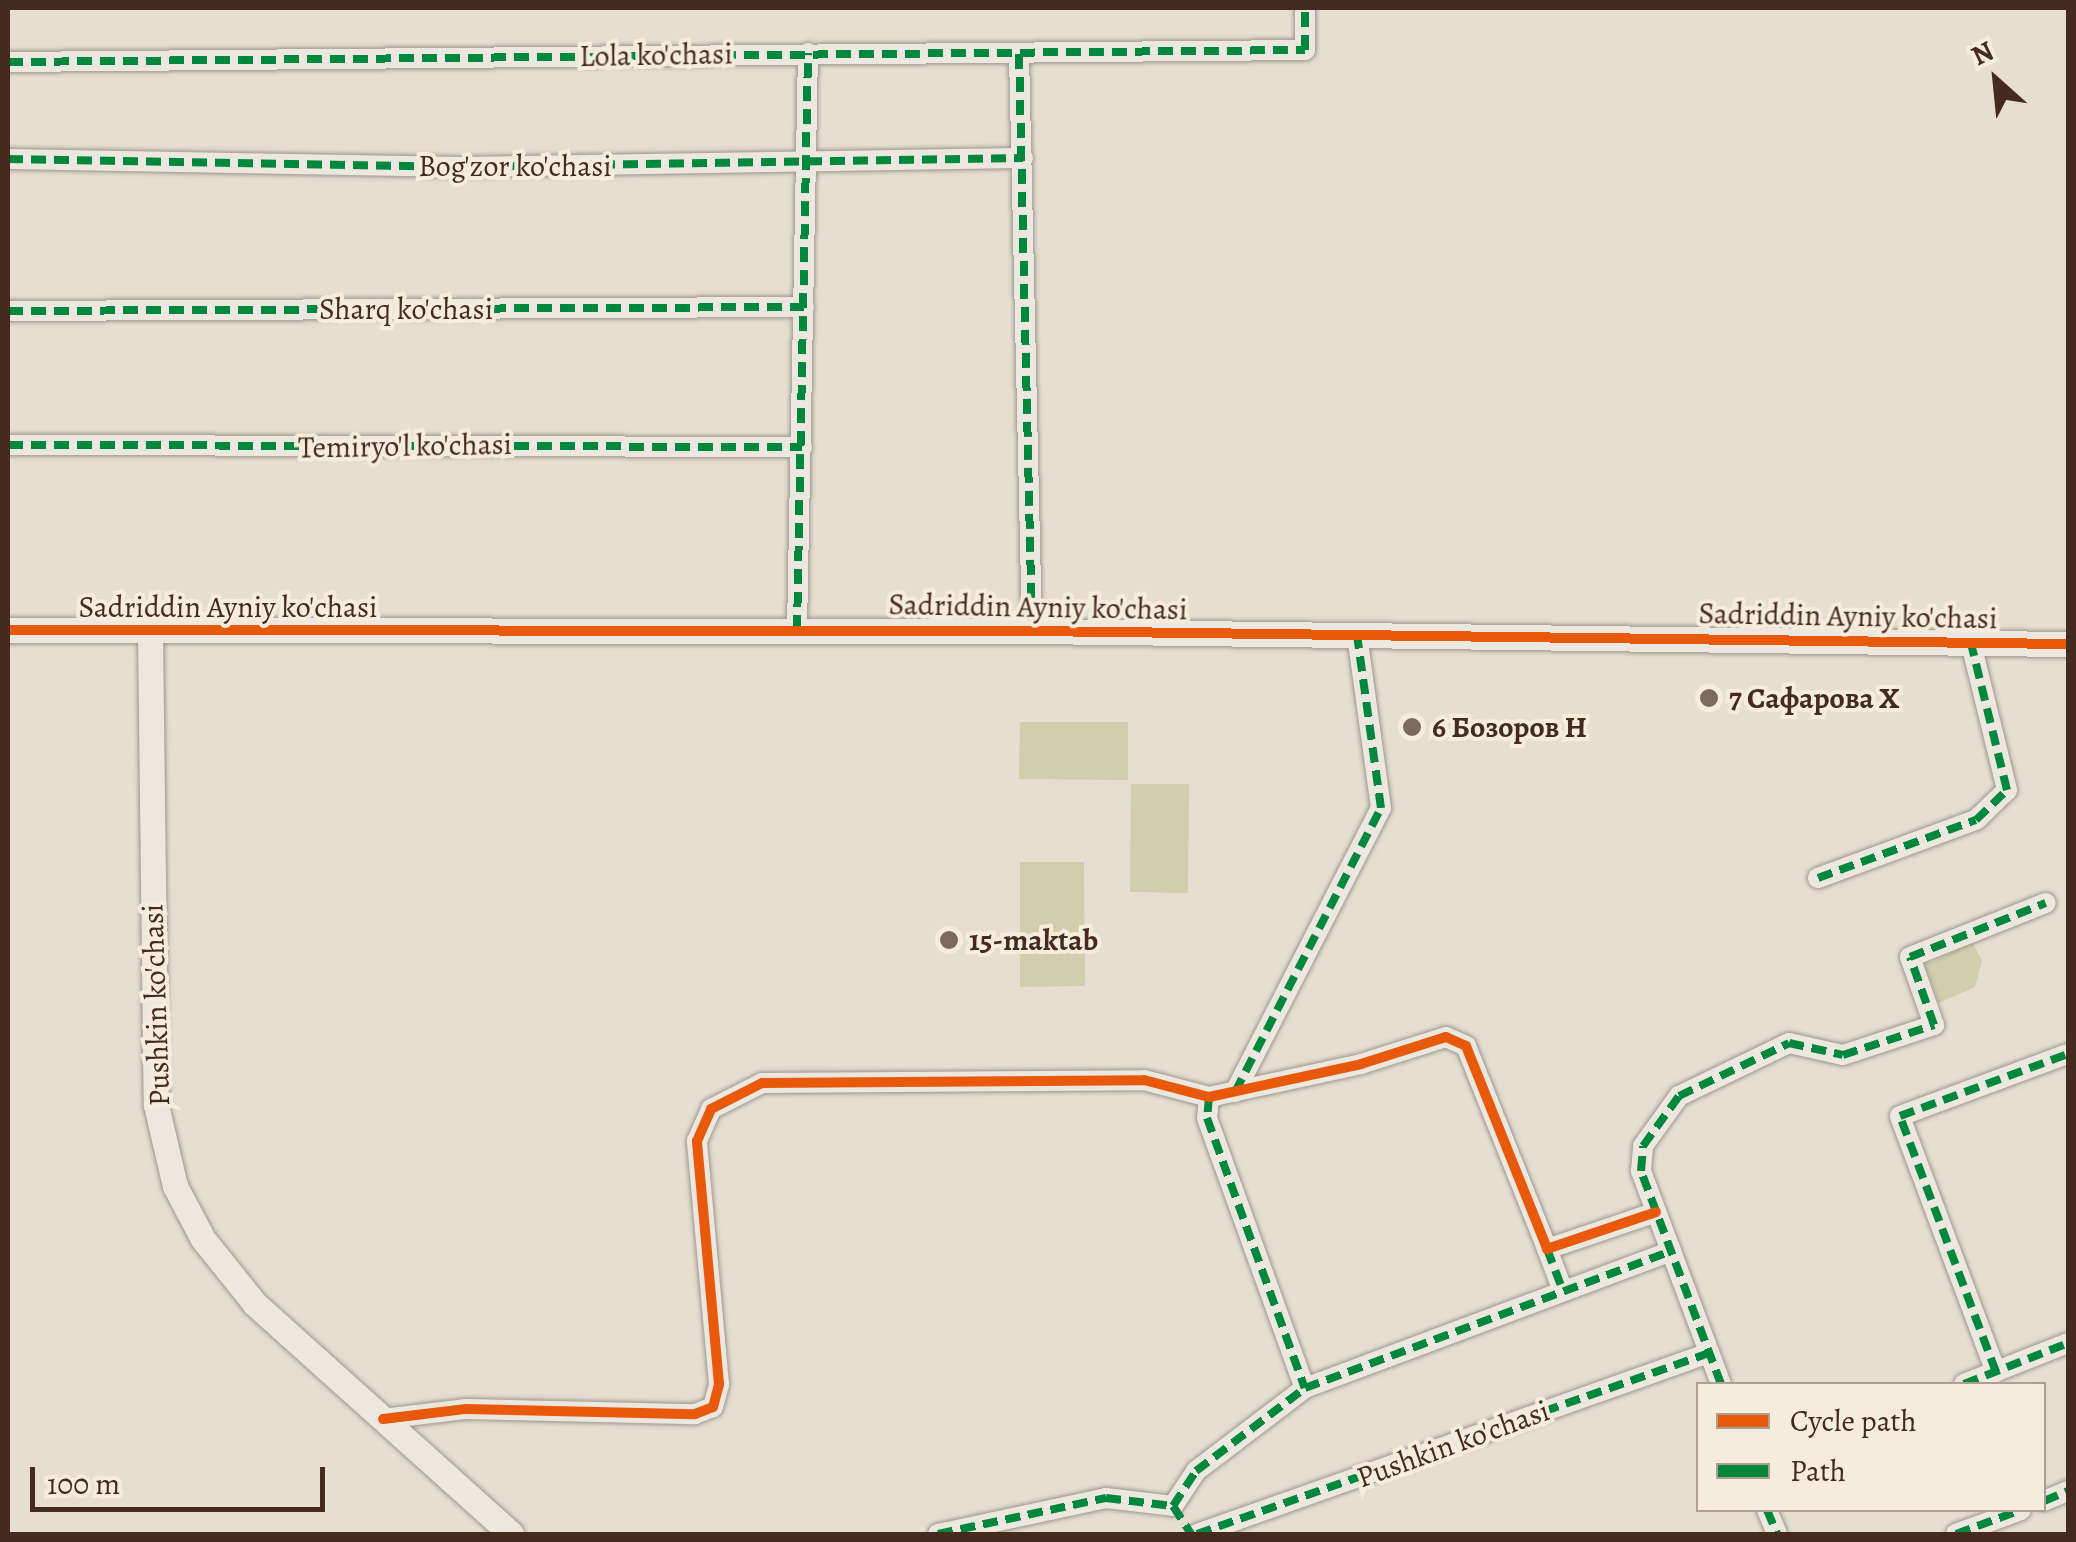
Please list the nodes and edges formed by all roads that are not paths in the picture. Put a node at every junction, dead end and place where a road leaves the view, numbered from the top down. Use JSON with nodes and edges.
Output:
{"nodes":[{"id":1,"x":1305,"y":8,"type":"edge"},
{"id":2,"x":808,"y":53,"type":"junction"},
{"id":3,"x":1019,"y":54,"type":"junction"},
{"id":4,"x":8,"y":62,"type":"edge"},
{"id":5,"x":1023,"y":158,"type":"junction"},
{"id":6,"x":8,"y":159,"type":"edge"},
{"id":7,"x":808,"y":162,"type":"junction"},
{"id":8,"x":804,"y":308,"type":"junction"},
{"id":9,"x":8,"y":311,"type":"edge"},
{"id":10,"x":8,"y":445,"type":"edge"},
{"id":11,"x":802,"y":447,"type":"junction"},
{"id":12,"x":8,"y":630,"type":"edge"},
{"id":13,"x":797,"y":630,"type":"junction"},
{"id":14,"x":1032,"y":631,"type":"junction"},
{"id":15,"x":150,"y":634,"type":"junction"},
{"id":16,"x":1356,"y":636,"type":"junction"},
{"id":17,"x":1971,"y":643,"type":"junction"},
{"id":18,"x":2068,"y":644,"type":"edge"},
{"id":19,"x":1818,"y":878,"type":"dead end"},
{"id":20,"x":2046,"y":903,"type":"dead end"},
{"id":21,"x":2068,"y":1054,"type":"edge"},
{"id":22,"x":1235,"y":1092,"type":"junction"},
{"id":23,"x":1209,"y":1097,"type":"junction"},
{"id":24,"x":1656,"y":1212,"type":"junction"},
{"id":25,"x":1546,"y":1249,"type":"junction"},
{"id":26,"x":1671,"y":1251,"type":"junction"},
{"id":27,"x":1563,"y":1291,"type":"junction"},
{"id":28,"x":2068,"y":1344,"type":"edge"},
{"id":29,"x":1709,"y":1353,"type":"junction"},
{"id":30,"x":1996,"y":1372,"type":"junction"},
{"id":31,"x":1719,"y":1382,"type":"edge"},
{"id":32,"x":1969,"y":1382,"type":"edge"},
{"id":33,"x":1305,"y":1388,"type":"junction"},
{"id":34,"x":383,"y":1419,"type":"junction"},
{"id":35,"x":1172,"y":1506,"type":"junction"},
{"id":36,"x":2016,"y":1512,"type":"edge"},
{"id":37,"x":511,"y":1534,"type":"edge"},
{"id":38,"x":938,"y":1534,"type":"edge"},
{"id":39,"x":1194,"y":1534,"type":"edge"},
{"id":40,"x":1956,"y":1534,"type":"edge"}],
"edges":[{"from":1,"to":3,"type":"street","name":"Lola ko'chasi"},
{"from":2,"to":3,"type":"street","name":"Lola ko'chasi"},
{"from":2,"to":4,"type":"street","name":"Lola ko'chasi"},
{"from":2,"to":7,"type":"street"},
{"from":3,"to":5,"type":"street"},
{"from":5,"to":7,"type":"street","name":"Bog'zor ko'chasi"},
{"from":5,"to":14,"type":"street"},
{"from":6,"to":7,"type":"street","name":"Bog'zor ko'chasi"},
{"from":7,"to":8,"type":"street"},
{"from":8,"to":9,"type":"street","name":"Sharq ko'chasi"},
{"from":8,"to":11,"type":"street"},
{"from":10,"to":11,"type":"street","name":"Temiryo'l ko'chasi"},
{"from":11,"to":13,"type":"street"},
{"from":12,"to":15,"type":"street","name":"Sadriddin Ayniy ko'chasi"},
{"from":13,"to":14,"type":"street","name":"Sadriddin Ayniy ko'chasi"},
{"from":13,"to":15,"type":"street","name":"Sadriddin Ayniy ko'chasi"},
{"from":14,"to":16,"type":"street","name":"Sadriddin Ayniy ko'chasi"},
{"from":15,"to":34,"type":"street","name":"Pushkin ko'chasi"},
{"from":16,"to":17,"type":"street","name":"Sadriddin Ayniy ko'chasi"},
{"from":16,"to":22,"type":"street"},
{"from":17,"to":18,"type":"street","name":"Sadriddin Ayniy ko'chasi"},
{"from":17,"to":19,"type":"street"},
{"from":20,"to":24,"type":"street"},
{"from":21,"to":30,"type":"street"},
{"from":22,"to":23,"type":"street"},
{"from":22,"to":25,"type":"street"},
{"from":23,"to":33,"type":"street"},
{"from":23,"to":34,"type":"street"},
{"from":24,"to":25,"type":"street"},
{"from":24,"to":26,"type":"street"},
{"from":25,"to":27,"type":"street"},
{"from":26,"to":27,"type":"street"},
{"from":26,"to":29,"type":"street"},
{"from":27,"to":33,"type":"street"},
{"from":28,"to":30,"type":"street"},
{"from":29,"to":31,"type":"street"},
{"from":29,"to":39,"type":"street","name":"Pushkin ko'chasi"},
{"from":30,"to":32,"type":"street"},
{"from":33,"to":35,"type":"street"},
{"from":34,"to":37,"type":"street","name":"Pushkin ko'chasi"},
{"from":35,"to":38,"type":"street"},
{"from":35,"to":39,"type":"street"},
{"from":36,"to":40,"type":"street"}]}
